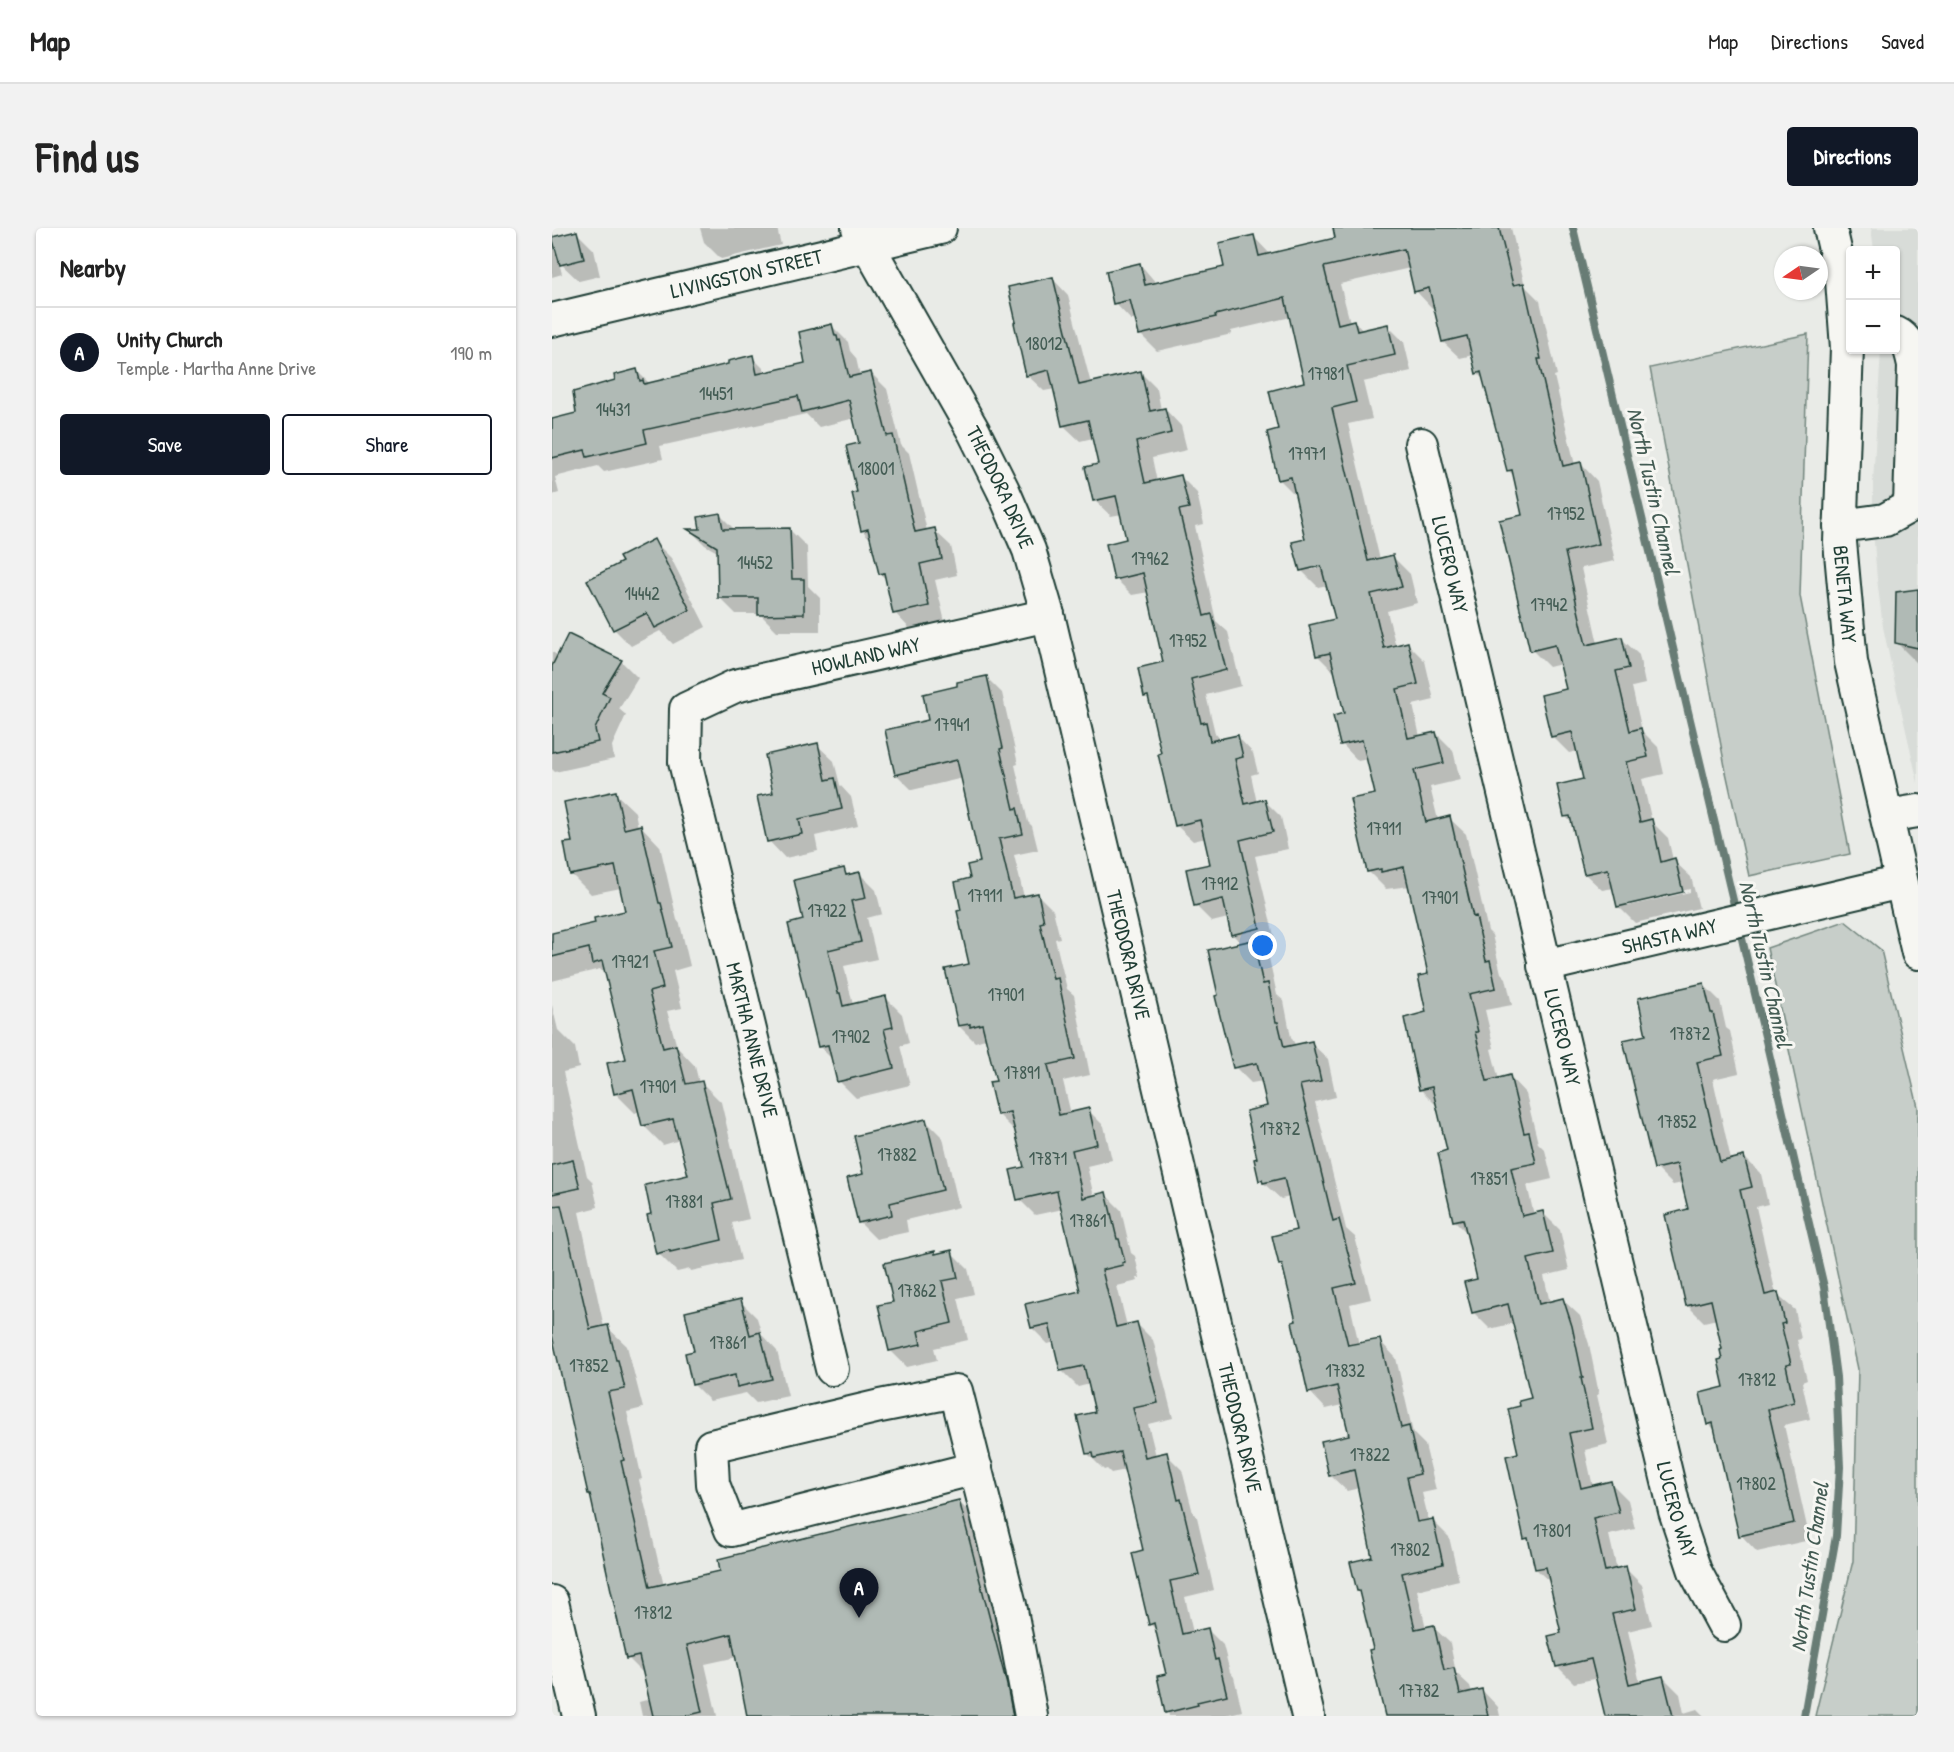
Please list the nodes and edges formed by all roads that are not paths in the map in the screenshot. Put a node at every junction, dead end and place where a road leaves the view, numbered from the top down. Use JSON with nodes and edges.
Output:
{"nodes":[{"id":1,"x":940,"y":228,"type":"edge"},
{"id":2,"x":1830,"y":228,"type":"edge"},
{"id":3,"x":862,"y":237,"type":"edge"},
{"id":4,"x":1846,"y":314,"type":"edge"},
{"id":5,"x":552,"y":320,"type":"edge"},
{"id":6,"x":1906,"y":334,"type":"edge"},
{"id":7,"x":1847,"y":354,"type":"edge"},
{"id":8,"x":1421,"y":444,"type":"dead end"},
{"id":9,"x":1840,"y":526,"type":"junction"},
{"id":10,"x":1048,"y":615,"type":"junction"},
{"id":11,"x":686,"y":709,"type":"joint"},
{"id":12,"x":1918,"y":811,"type":"edge"},
{"id":13,"x":1887,"y":816,"type":"junction"},
{"id":14,"x":1901,"y":882,"type":"junction"},
{"id":15,"x":1918,"y":953,"type":"edge"},
{"id":16,"x":1544,"y":966,"type":"junction"},
{"id":17,"x":832,"y":1369,"type":"dead end"},
{"id":18,"x":976,"y":1468,"type":"junction"},
{"id":19,"x":552,"y":1602,"type":"edge"},
{"id":20,"x":1724,"y":1624,"type":"dead end"},
{"id":21,"x":579,"y":1716,"type":"edge"},
{"id":22,"x":1031,"y":1716,"type":"edge"},
{"id":23,"x":1308,"y":1716,"type":"edge"}],
"edges":[{"from":1,"to":3,"type":"street","name":"LIVINGSTON STREET"},
{"from":2,"to":4,"type":"street","name":"BENETA WAY"},
{"from":3,"to":5,"type":"street","name":"LIVINGSTON STREET"},
{"from":3,"to":10,"type":"street","name":"THEODORA DRIVE"},
{"from":6,"to":9,"type":"street"},
{"from":7,"to":9,"type":"street","name":"BENETA WAY"},
{"from":8,"to":16,"type":"street","name":"LUCERO WAY"},
{"from":9,"to":13,"type":"street","name":"BENETA WAY"},
{"from":10,"to":11,"type":"street","name":"HOWLAND WAY"},
{"from":10,"to":23,"type":"street","name":"THEODORA DRIVE"},
{"from":11,"to":17,"type":"street","name":"MARTHA ANNE DRIVE"},
{"from":12,"to":13,"type":"street"},
{"from":13,"to":14,"type":"street","name":"BENETA WAY"},
{"from":14,"to":15,"type":"street","name":"BENETA WAY"},
{"from":14,"to":16,"type":"street","name":"SHASTA WAY"},
{"from":16,"to":20,"type":"street","name":"LUCERO WAY"},
{"from":18,"to":18,"type":"street"},
{"from":18,"to":22,"type":"street"},
{"from":19,"to":21,"type":"street"}]}
